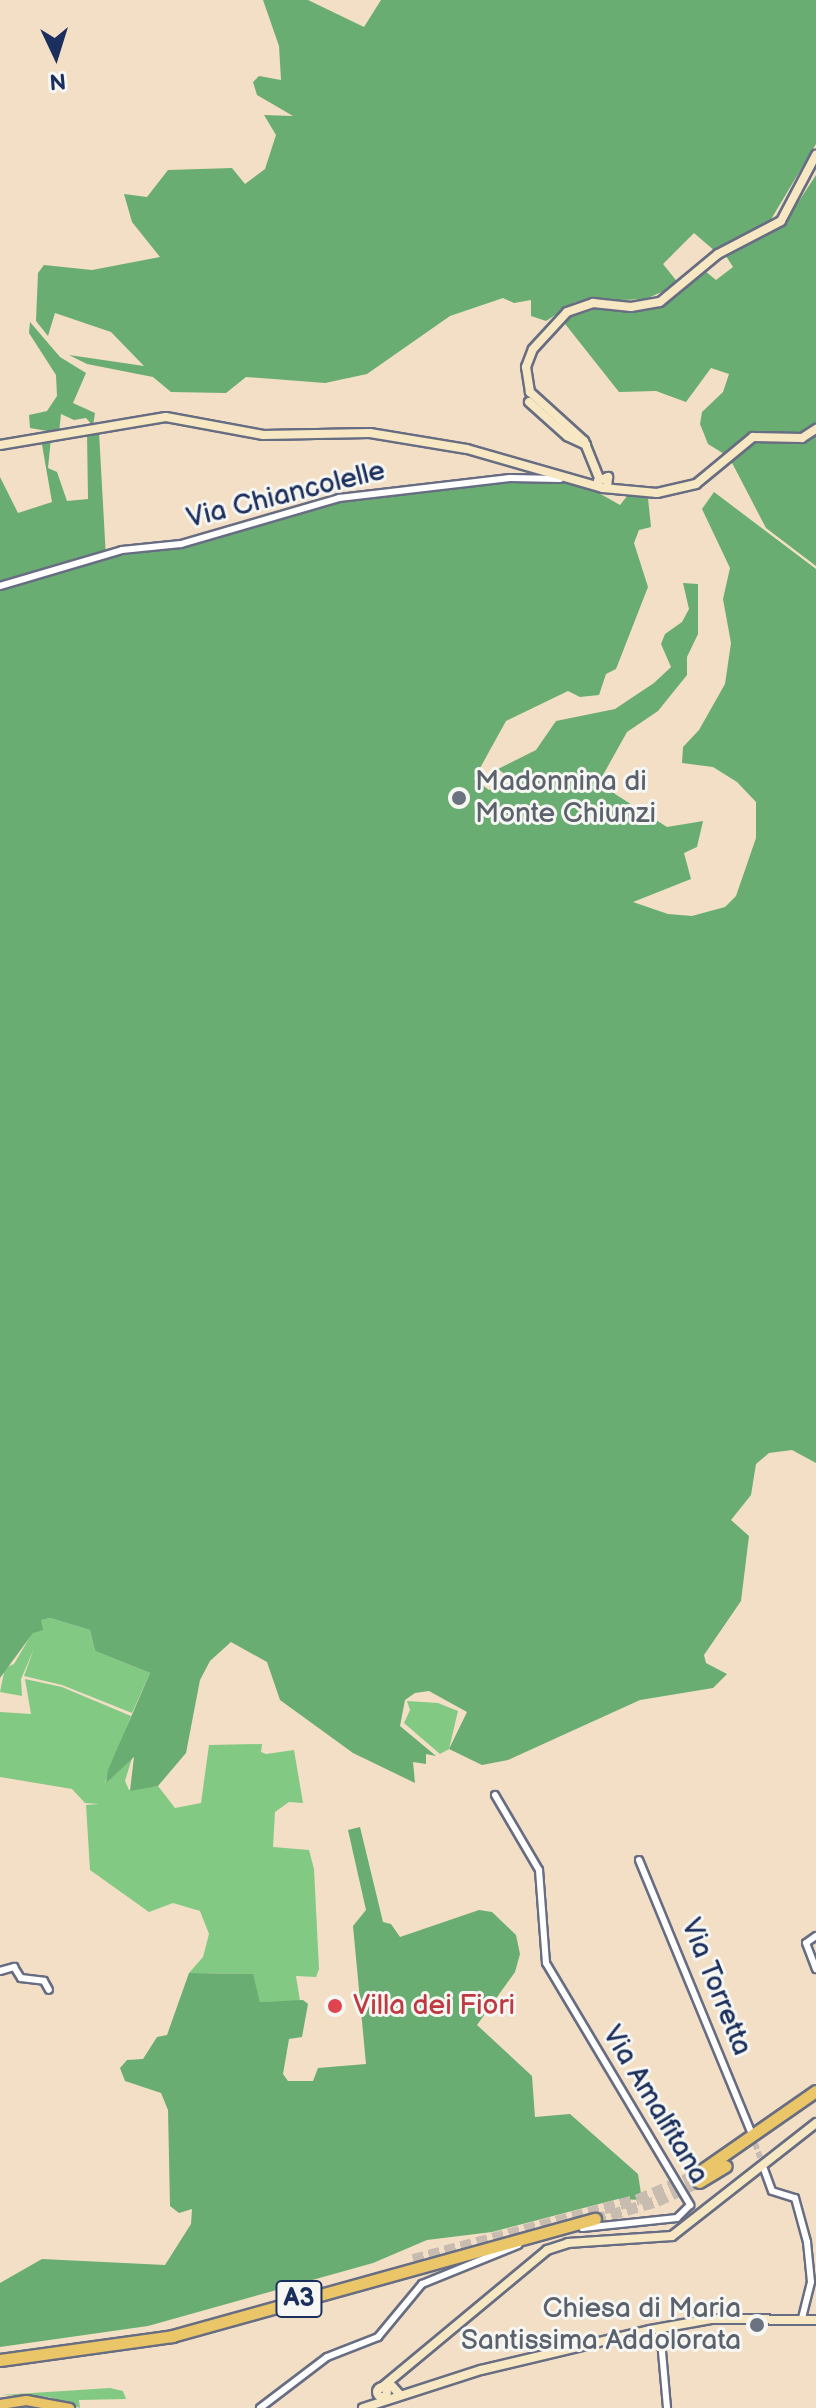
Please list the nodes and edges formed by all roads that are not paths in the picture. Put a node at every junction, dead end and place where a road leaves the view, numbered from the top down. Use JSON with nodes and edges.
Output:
{"nodes":[{"id":1,"x":816,"y":155,"type":"edge"},
{"id":2,"x":529,"y":402,"type":"dead end"},
{"id":3,"x":816,"y":429,"type":"edge"},
{"id":4,"x":0,"y":445,"type":"edge"},
{"id":5,"x":587,"y":445,"type":"junction"},
{"id":6,"x":587,"y":480,"type":"junction"},
{"id":7,"x":604,"y":482,"type":"junction"},
{"id":8,"x":0,"y":586,"type":"edge"},
{"id":9,"x":495,"y":1795,"type":"dead end"},
{"id":10,"x":639,"y":1860,"type":"dead end"},
{"id":11,"x":816,"y":1936,"type":"edge"},
{"id":12,"x":816,"y":1969,"type":"edge"},
{"id":13,"x":0,"y":1971,"type":"edge"},
{"id":14,"x":49,"y":1990,"type":"dead end"},
{"id":15,"x":816,"y":2091,"type":"edge"},
{"id":16,"x":816,"y":2099,"type":"edge"},
{"id":17,"x":816,"y":2123,"type":"edge"},
{"id":18,"x":751,"y":2132,"type":"tunnel mouth"},
{"id":19,"x":764,"y":2169,"type":"tunnel mouth"},
{"id":20,"x":595,"y":2219,"type":"tunnel mouth"},
{"id":21,"x":413,"y":2259,"type":"tunnel mouth"},
{"id":22,"x":813,"y":2262,"type":"edge"},
{"id":23,"x":802,"y":2319,"type":"junction"},
{"id":24,"x":816,"y":2320,"type":"edge"},
{"id":25,"x":660,"y":2329,"type":"junction"},
{"id":26,"x":0,"y":2352,"type":"edge"},
{"id":27,"x":0,"y":2360,"type":"edge"},
{"id":28,"x":387,"y":2394,"type":"junction"},
{"id":29,"x":0,"y":2404,"type":"edge"},
{"id":30,"x":69,"y":2408,"type":"edge"},
{"id":31,"x":260,"y":2408,"type":"edge"},
{"id":32,"x":363,"y":2408,"type":"edge"},
{"id":33,"x":394,"y":2408,"type":"edge"},
{"id":34,"x":667,"y":2408,"type":"edge"}],
"edges":[{"from":1,"to":5,"type":"main road"},
{"from":2,"to":5,"type":"main road"},
{"from":3,"to":7,"type":"main road"},
{"from":4,"to":6,"type":"main road"},
{"from":5,"to":7,"type":"main road"},
{"from":6,"to":7,"type":"main road"},
{"from":6,"to":8,"type":"street","name":"Via Chiancolelle"},
{"from":9,"to":31,"type":"street","name":"Via Amalfitana"},
{"from":10,"to":18,"type":"street","name":"Via Torretta"},
{"from":11,"to":12,"type":"street"},
{"from":13,"to":14,"type":"street"},
{"from":15,"to":16,"type":"highway"},
{"from":17,"to":28,"type":"main road"},
{"from":19,"to":22,"type":"street"},
{"from":20,"to":27,"type":"highway","number":"A3"},
{"from":21,"to":26,"type":"highway","number":"A3"},
{"from":22,"to":23,"type":"street"},
{"from":23,"to":24,"type":"main road"},
{"from":23,"to":25,"type":"main road"},
{"from":25,"to":28,"type":"main road"},
{"from":25,"to":34,"type":"street"},
{"from":28,"to":32,"type":"main road"},
{"from":28,"to":33,"type":"street"},
{"from":29,"to":30,"type":"main road"}]}
